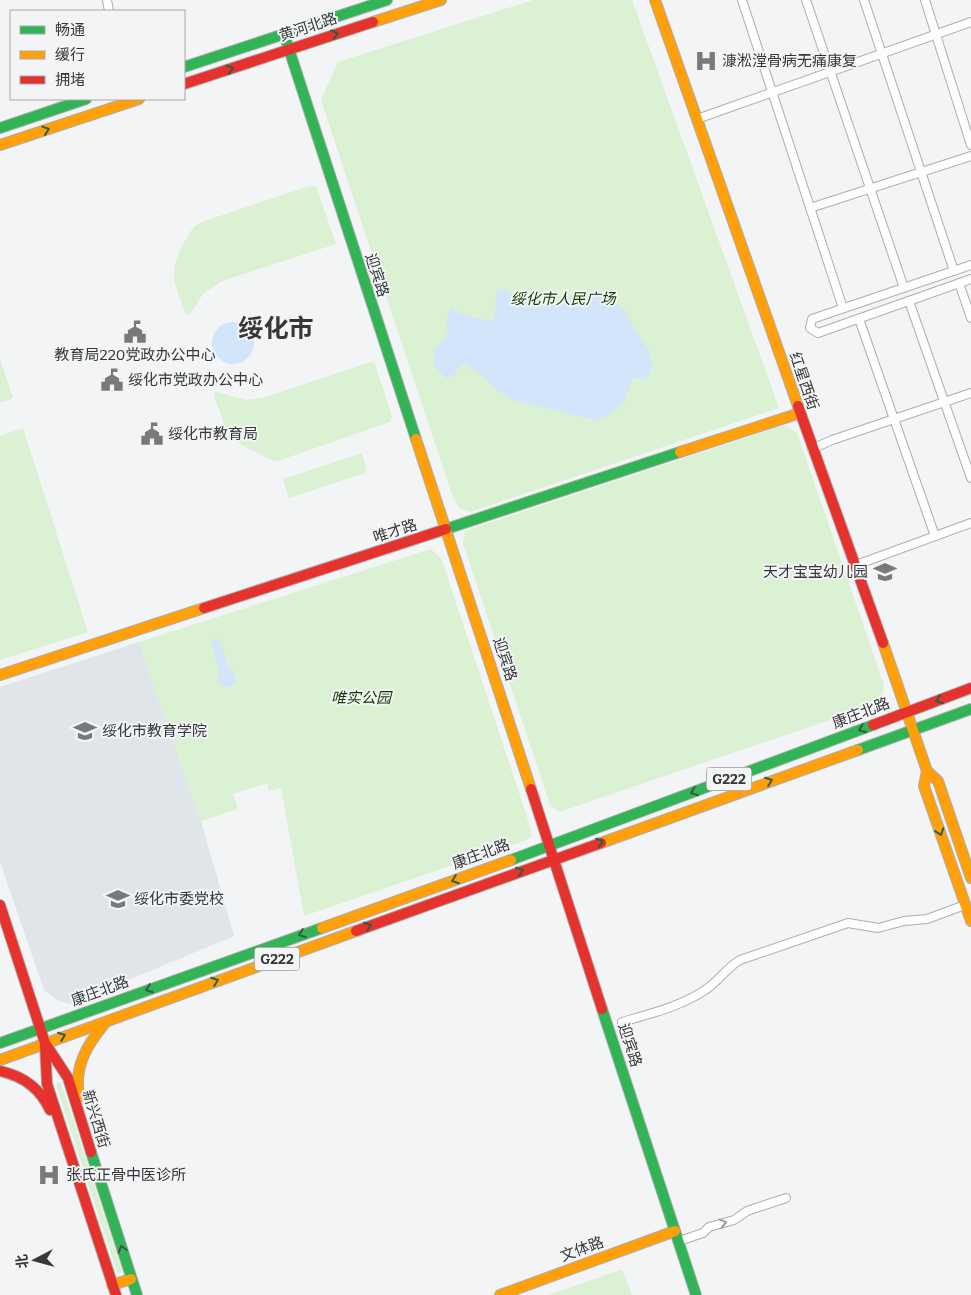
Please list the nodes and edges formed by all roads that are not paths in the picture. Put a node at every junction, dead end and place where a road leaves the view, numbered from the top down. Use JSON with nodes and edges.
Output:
{"nodes":[{"id":1,"x":387,"y":0,"type":"edge"},
{"id":2,"x":441,"y":0,"type":"edge"},
{"id":3,"x":655,"y":0,"type":"edge"},
{"id":4,"x":742,"y":0,"type":"edge"},
{"id":5,"x":806,"y":0,"type":"edge"},
{"id":6,"x":864,"y":0,"type":"edge"},
{"id":7,"x":925,"y":0,"type":"edge"},
{"id":8,"x":971,"y":22,"type":"edge"},
{"id":9,"x":284,"y":34,"type":"junction"},
{"id":10,"x":936,"y":35,"type":"junction"},
{"id":11,"x":288,"y":49,"type":"junction"},
{"id":12,"x":882,"y":54,"type":"junction"},
{"id":13,"x":185,"y":66,"type":"edge"},
{"id":14,"x":831,"y":72,"type":"junction"},
{"id":15,"x":185,"y":84,"type":"edge"},
{"id":16,"x":772,"y":92,"type":"junction"},
{"id":17,"x":83,"y":100,"type":"edge"},
{"id":18,"x":136,"y":100,"type":"edge"},
{"id":19,"x":697,"y":119,"type":"junction"},
{"id":20,"x":0,"y":128,"type":"edge"},
{"id":21,"x":0,"y":145,"type":"edge"},
{"id":22,"x":971,"y":145,"type":"edge"},
{"id":23,"x":971,"y":156,"type":"edge"},
{"id":24,"x":921,"y":171,"type":"junction"},
{"id":25,"x":871,"y":188,"type":"junction"},
{"id":26,"x":810,"y":208,"type":"junction"},
{"id":27,"x":971,"y":265,"type":"edge"},
{"id":28,"x":954,"y":271,"type":"junction"},
{"id":29,"x":971,"y":279,"type":"edge"},
{"id":30,"x":959,"y":283,"type":"junction"},
{"id":31,"x":904,"y":288,"type":"junction"},
{"id":32,"x":909,"y":301,"type":"junction"},
{"id":33,"x":843,"y":308,"type":"junction"},
{"id":34,"x":859,"y":318,"type":"junction"},
{"id":35,"x":971,"y":318,"type":"edge"},
{"id":36,"x":971,"y":393,"type":"edge"},
{"id":37,"x":945,"y":402,"type":"junction"},
{"id":38,"x":800,"y":413,"type":"junction"},
{"id":39,"x":894,"y":419,"type":"junction"},
{"id":40,"x":812,"y":449,"type":"junction"},
{"id":41,"x":971,"y":478,"type":"edge"},
{"id":42,"x":971,"y":523,"type":"edge"},
{"id":43,"x":447,"y":530,"type":"junction"},
{"id":44,"x":935,"y":536,"type":"junction"},
{"id":45,"x":856,"y":564,"type":"junction"},
{"id":46,"x":0,"y":675,"type":"edge"},
{"id":47,"x":971,"y":688,"type":"edge"},
{"id":48,"x":971,"y":709,"type":"edge"},
{"id":49,"x":908,"y":712,"type":"junction"},
{"id":50,"x":914,"y":729,"type":"junction"},
{"id":51,"x":927,"y":771,"type":"junction"},
{"id":52,"x":550,"y":846,"type":"junction"},
{"id":53,"x":554,"y":859,"type":"junction"},
{"id":54,"x":970,"y":871,"type":"edge"},
{"id":55,"x":0,"y":905,"type":"edge"},
{"id":56,"x":965,"y":905,"type":"junction"},
{"id":57,"x":971,"y":921,"type":"edge"},
{"id":58,"x":107,"y":1020,"type":"junction"},
{"id":59,"x":622,"y":1022,"type":"dead end"},
{"id":60,"x":40,"y":1030,"type":"junction"},
{"id":61,"x":45,"y":1043,"type":"junction"},
{"id":62,"x":0,"y":1044,"type":"edge"},
{"id":63,"x":0,"y":1060,"type":"edge"},
{"id":64,"x":0,"y":1071,"type":"edge"},
{"id":65,"x":94,"y":1164,"type":"junction"},
{"id":66,"x":76,"y":1170,"type":"junction"},
{"id":67,"x":786,"y":1198,"type":"dead end"},
{"id":68,"x":677,"y":1236,"type":"junction"},
{"id":69,"x":132,"y":1278,"type":"junction"},
{"id":70,"x":114,"y":1290,"type":"edge"},
{"id":71,"x":137,"y":1295,"type":"edge"},
{"id":72,"x":500,"y":1295,"type":"edge"},
{"id":73,"x":696,"y":1295,"type":"edge"}],
"edges":[{"from":1,"to":9,"type":"main road","name":"黄河北路"},
{"from":11,"to":2,"type":"main road","name":"黄河北路","one_way":true},
{"from":3,"to":19,"type":"main road","name":"红星西街"},
{"from":4,"to":16,"type":"street"},
{"from":5,"to":14,"type":"street"},
{"from":6,"to":12,"type":"street"},
{"from":7,"to":10,"type":"street"},
{"from":8,"to":10,"type":"street"},
{"from":9,"to":11,"type":"main road","name":"迎宾路"},
{"from":9,"to":13,"type":"main road","name":"黄河北路"},
{"from":10,"to":12,"type":"street"},
{"from":10,"to":22,"type":"street"},
{"from":15,"to":11,"type":"main road","name":"黄河北路","one_way":true},
{"from":11,"to":43,"type":"main road","name":"迎宾路"},
{"from":12,"to":14,"type":"street"},
{"from":12,"to":24,"type":"street"},
{"from":14,"to":16,"type":"street"},
{"from":14,"to":25,"type":"street"},
{"from":16,"to":19,"type":"street"},
{"from":16,"to":26,"type":"street"},
{"from":17,"to":20,"type":"main road"},
{"from":21,"to":18,"type":"main road","one_way":true},
{"from":19,"to":38,"type":"main road","name":"红星西街"},
{"from":23,"to":24,"type":"street"},
{"from":24,"to":25,"type":"street"},
{"from":24,"to":28,"type":"street"},
{"from":25,"to":26,"type":"street"},
{"from":25,"to":31,"type":"street"},
{"from":26,"to":33,"type":"street"},
{"from":27,"to":28,"type":"street"},
{"from":28,"to":31,"type":"street"},
{"from":29,"to":30,"type":"street"},
{"from":30,"to":32,"type":"street"},
{"from":30,"to":35,"type":"street"},
{"from":31,"to":33,"type":"street"},
{"from":32,"to":34,"type":"street"},
{"from":32,"to":37,"type":"street"},
{"from":33,"to":34,"type":"street"},
{"from":34,"to":39,"type":"street"},
{"from":36,"to":37,"type":"street"},
{"from":37,"to":39,"type":"street"},
{"from":37,"to":41,"type":"street"},
{"from":38,"to":40,"type":"main road","name":"红星西街"},
{"from":38,"to":43,"type":"main road","name":"唯才路"},
{"from":39,"to":40,"type":"street"},
{"from":39,"to":44,"type":"street"},
{"from":40,"to":45,"type":"main road","name":"红星西街"},
{"from":42,"to":44,"type":"street"},
{"from":43,"to":46,"type":"main road","name":"唯才路"},
{"from":43,"to":52,"type":"main road","name":"迎宾路"},
{"from":44,"to":45,"type":"street"},
{"from":45,"to":49,"type":"main road","name":"红星西街"},
{"from":47,"to":49,"type":"main road","name":"康庄北路","number":"G222","one_way":true},
{"from":48,"to":50,"type":"main road","name":"康庄北路","number":"G222"},
{"from":49,"to":50,"type":"main road","name":"红星西街"},
{"from":49,"to":52,"type":"main road","name":"康庄北路","number":"G222","one_way":true},
{"from":50,"to":51,"type":"main road","name":"红星西街"},
{"from":53,"to":50,"type":"main road","name":"康庄北路","number":"G222","one_way":true},
{"from":51,"to":54,"type":"main road","name":"红星西街"},
{"from":51,"to":56,"type":"main road","name":"红星西街","one_way":true},
{"from":52,"to":53,"type":"main road","name":"迎宾路"},
{"from":52,"to":60,"type":"main road","name":"康庄北路","number":"G222","one_way":true},
{"from":58,"to":53,"type":"main road","name":"康庄北路","number":"G222","one_way":true},
{"from":53,"to":68,"type":"main road","name":"迎宾路"},
{"from":55,"to":60,"type":"main road","name":"新兴西街"},
{"from":56,"to":57,"type":"main road","name":"红星西街"},
{"from":56,"to":59,"type":"street"},
{"from":61,"to":58,"type":"main road","name":"康庄北路","number":"G222","one_way":true},
{"from":58,"to":65,"type":"main road"},
{"from":60,"to":61,"type":"main road","name":"新兴西街"},
{"from":60,"to":62,"type":"main road","name":"康庄北路","number":"G222"},
{"from":61,"to":63,"type":"main road","name":"康庄北路","number":"G222"},
{"from":61,"to":65,"type":"main road","name":"新兴西街"},
{"from":61,"to":66,"type":"main road","name":"新兴西街"},
{"from":64,"to":66,"type":"main road"},
{"from":69,"to":65,"type":"main road","name":"新兴西街","one_way":true},
{"from":66,"to":70,"type":"main road","name":"新兴西街"},
{"from":68,"to":67,"type":"street","one_way":true},
{"from":68,"to":72,"type":"main road","name":"文体路"},
{"from":68,"to":73,"type":"main road","name":"迎宾路"},
{"from":69,"to":70,"type":"main road"},
{"from":69,"to":71,"type":"main road","name":"新兴西街"}]}
